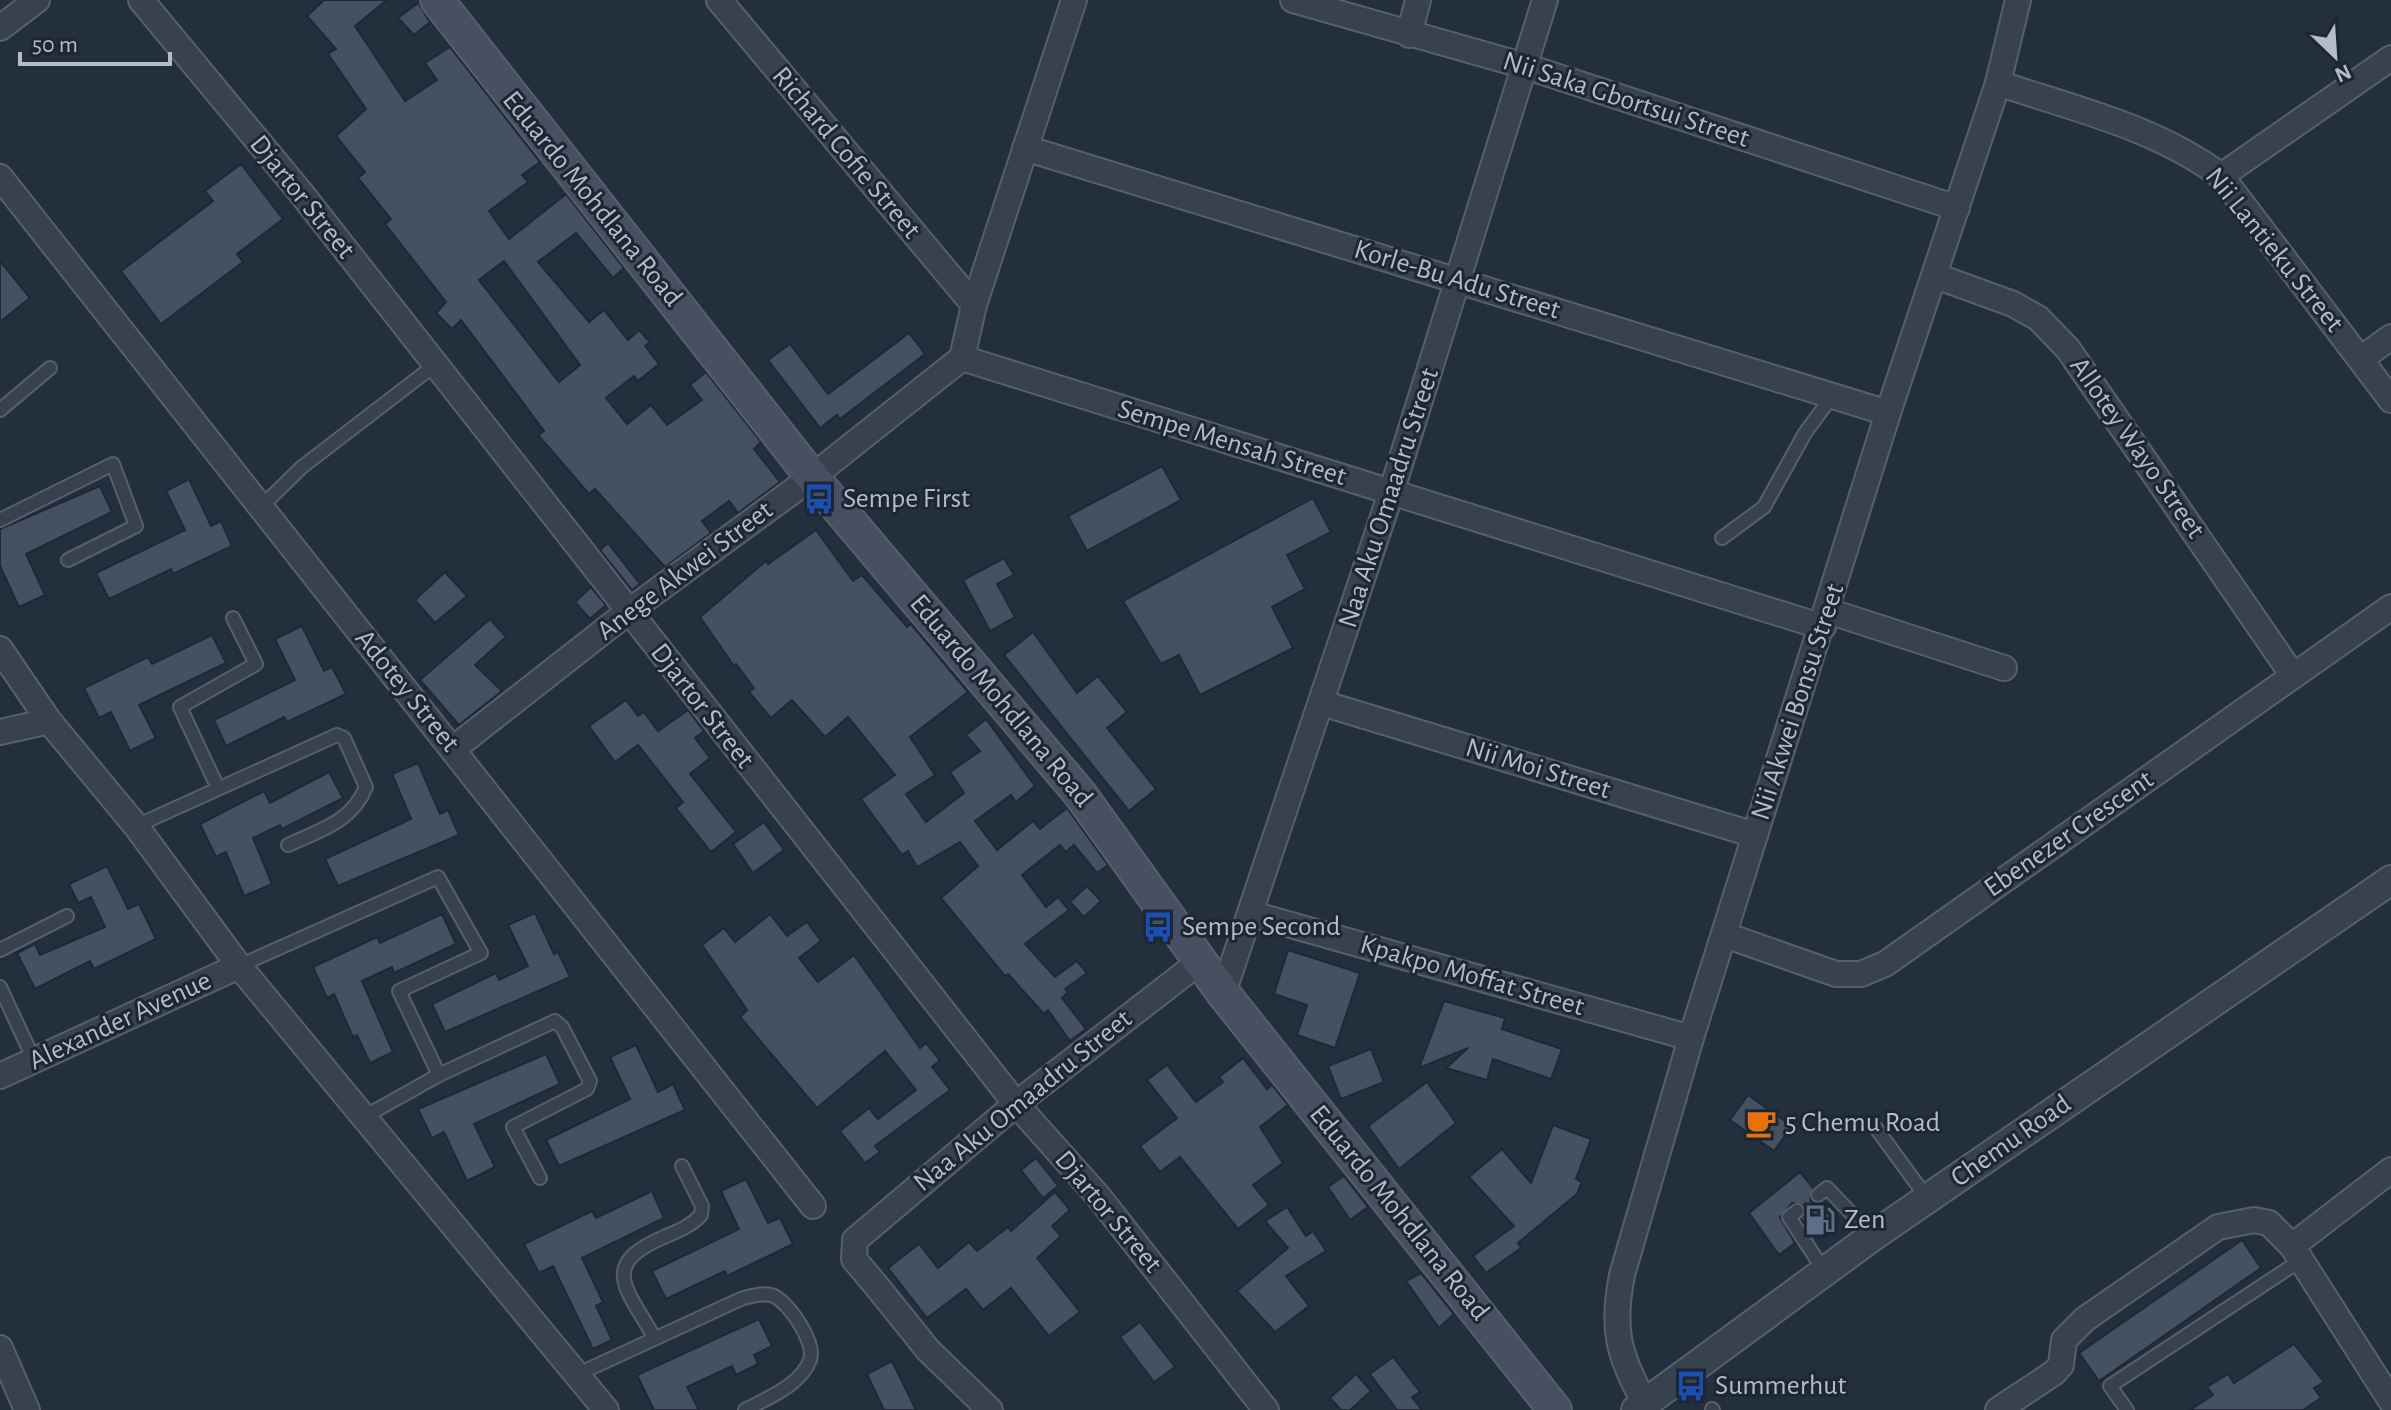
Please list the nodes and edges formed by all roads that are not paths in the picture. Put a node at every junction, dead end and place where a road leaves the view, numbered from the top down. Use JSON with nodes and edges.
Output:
{"nodes":[{"id":1,"x":37,"y":0,"type":"edge"},
{"id":2,"x":141,"y":0,"type":"edge"},
{"id":3,"x":437,"y":0,"type":"edge"},
{"id":4,"x":719,"y":0,"type":"edge"},
{"id":5,"x":1074,"y":0,"type":"edge"},
{"id":6,"x":1293,"y":0,"type":"edge"},
{"id":7,"x":1418,"y":0,"type":"edge"},
{"id":8,"x":1545,"y":0,"type":"edge"},
{"id":9,"x":2018,"y":0,"type":"edge"},
{"id":10,"x":0,"y":28,"type":"edge"},
{"id":11,"x":1409,"y":35,"type":"junction"},
{"id":12,"x":2391,"y":58,"type":"edge"},
{"id":13,"x":1525,"y":66,"type":"junction"},
{"id":14,"x":1998,"y":83,"type":"junction"},
{"id":15,"x":1025,"y":148,"type":"junction"},
{"id":16,"x":2221,"y":176,"type":"junction"},
{"id":17,"x":0,"y":177,"type":"edge"},
{"id":18,"x":1957,"y":208,"type":"junction"},
{"id":19,"x":1936,"y":276,"type":"junction"},
{"id":20,"x":1460,"y":281,"type":"junction"},
{"id":21,"x":974,"y":305,"type":"junction"},
{"id":22,"x":2391,"y":337,"type":"edge"},
{"id":23,"x":962,"y":358,"type":"junction"},
{"id":24,"x":2362,"y":358,"type":"junction"},
{"id":25,"x":435,"y":365,"type":"junction"},
{"id":26,"x":50,"y":368,"type":"dead end"},
{"id":27,"x":1833,"y":395,"type":"junction"},
{"id":28,"x":2391,"y":400,"type":"edge"},
{"id":29,"x":0,"y":410,"type":"edge"},
{"id":30,"x":1888,"y":413,"type":"junction"},
{"id":31,"x":812,"y":477,"type":"junction"},
{"id":32,"x":1391,"y":493,"type":"junction"},
{"id":33,"x":260,"y":508,"type":"junction"},
{"id":34,"x":0,"y":520,"type":"edge"},
{"id":35,"x":1722,"y":538,"type":"dead end"},
{"id":36,"x":68,"y":560,"type":"dead end"},
{"id":37,"x":2391,"y":607,"type":"edge"},
{"id":38,"x":628,"y":612,"type":"junction"},
{"id":39,"x":233,"y":618,"type":"dead end"},
{"id":40,"x":1826,"y":619,"type":"junction"},
{"id":41,"x":0,"y":649,"type":"edge"},
{"id":42,"x":2004,"y":668,"type":"dead end"},
{"id":43,"x":2292,"y":674,"type":"junction"},
{"id":44,"x":1322,"y":703,"type":"junction"},
{"id":45,"x":49,"y":721,"type":"junction"},
{"id":46,"x":0,"y":732,"type":"edge"},
{"id":47,"x":453,"y":749,"type":"junction"},
{"id":48,"x":217,"y":786,"type":"junction"},
{"id":49,"x":136,"y":826,"type":"junction"},
{"id":50,"x":1755,"y":835,"type":"junction"},
{"id":51,"x":288,"y":845,"type":"dead end"},
{"id":52,"x":2391,"y":880,"type":"edge"},
{"id":53,"x":1252,"y":914,"type":"junction"},
{"id":54,"x":67,"y":916,"type":"dead end"},
{"id":55,"x":1725,"y":935,"type":"junction"},
{"id":56,"x":0,"y":950,"type":"edge"},
{"id":57,"x":1202,"y":960,"type":"junction"},
{"id":58,"x":239,"y":966,"type":"junction"},
{"id":59,"x":0,"y":987,"type":"edge"},
{"id":60,"x":1223,"y":993,"type":"junction"},
{"id":61,"x":1691,"y":1038,"type":"junction"},
{"id":62,"x":34,"y":1060,"type":"junction"},
{"id":63,"x":439,"y":1075,"type":"junction"},
{"id":64,"x":0,"y":1076,"type":"edge"},
{"id":65,"x":1016,"y":1104,"type":"junction"},
{"id":66,"x":364,"y":1117,"type":"junction"},
{"id":67,"x":1876,"y":1128,"type":"dead end"},
{"id":68,"x":682,"y":1166,"type":"dead end"},
{"id":69,"x":2391,"y":1170,"type":"edge"},
{"id":70,"x":540,"y":1178,"type":"dead end"},
{"id":71,"x":1818,"y":1195,"type":"dead end"},
{"id":72,"x":1927,"y":1198,"type":"junction"},
{"id":73,"x":813,"y":1206,"type":"dead end"},
{"id":74,"x":1797,"y":1211,"type":"dead end"},
{"id":75,"x":1873,"y":1236,"type":"junction"},
{"id":76,"x":2296,"y":1253,"type":"junction"},
{"id":77,"x":1825,"y":1272,"type":"junction"},
{"id":78,"x":654,"y":1337,"type":"junction"},
{"id":79,"x":0,"y":1348,"type":"edge"},
{"id":80,"x":576,"y":1375,"type":"junction"},
{"id":81,"x":2391,"y":1401,"type":"edge"},
{"id":82,"x":1640,"y":1407,"type":"edge"},
{"id":83,"x":27,"y":1410,"type":"edge"},
{"id":84,"x":606,"y":1410,"type":"edge"},
{"id":85,"x":745,"y":1410,"type":"edge"},
{"id":86,"x":990,"y":1410,"type":"edge"},
{"id":87,"x":1266,"y":1410,"type":"edge"},
{"id":88,"x":1555,"y":1410,"type":"edge"},
{"id":89,"x":1998,"y":1410,"type":"edge"},
{"id":90,"x":2127,"y":1410,"type":"edge"}],
"edges":[{"from":1,"to":10,"type":"street"},
{"from":2,"to":25,"type":"street","name":"Djartor Street"},
{"from":3,"to":31,"type":"main road","name":"Eduardo Mohdlana Road"},
{"from":4,"to":21,"type":"street","name":"Richard Cofie Street"},
{"from":5,"to":15,"type":"street"},
{"from":6,"to":11,"type":"street","name":"Nii Saka Gbortsui Street"},
{"from":7,"to":11,"type":"street"},
{"from":8,"to":13,"type":"street","name":"Naa Aku Omaadru Street"},
{"from":9,"to":14,"type":"street","name":"Nii Akwei Bonsu Street"},
{"from":11,"to":13,"type":"street","name":"Nii Saka Gbortsui Street"},
{"from":12,"to":16,"type":"street"},
{"from":13,"to":18,"type":"street","name":"Nii Saka Gbortsui Street"},
{"from":13,"to":20,"type":"street","name":"Naa Aku Omaadru Street"},
{"from":14,"to":16,"type":"street","name":"Nii Lantieku Street"},
{"from":14,"to":18,"type":"street","name":"Nii Akwei Bonsu Street"},
{"from":15,"to":20,"type":"street","name":"Korle-Bu Adu Street"},
{"from":15,"to":21,"type":"street"},
{"from":16,"to":24,"type":"street","name":"Nii Lantieku Street"},
{"from":17,"to":33,"type":"street","name":"Adotey Street"},
{"from":18,"to":19,"type":"street","name":"Nii Akwei Bonsu Street"},
{"from":19,"to":30,"type":"street","name":"Nii Akwei Bonsu Street"},
{"from":19,"to":43,"type":"street","name":"Allotey Wayo Street"},
{"from":20,"to":27,"type":"street","name":"Korle-Bu Adu Street"},
{"from":20,"to":32,"type":"street","name":"Naa Aku Omaadru Street"},
{"from":21,"to":23,"type":"street"},
{"from":22,"to":24,"type":"street"},
{"from":23,"to":31,"type":"street","name":"Anege Akwei Street"},
{"from":23,"to":32,"type":"street","name":"Sempe Mensah Street"},
{"from":24,"to":28,"type":"street","name":"Nii Lantieku Street"},
{"from":25,"to":33,"type":"lane"},
{"from":25,"to":38,"type":"street","name":"Djartor Street"},
{"from":26,"to":29,"type":"lane"},
{"from":27,"to":30,"type":"street","name":"Korle-Bu Adu Street"},
{"from":27,"to":35,"type":"lane"},
{"from":30,"to":40,"type":"street","name":"Nii Akwei Bonsu Street"},
{"from":31,"to":38,"type":"street","name":"Anege Akwei Street"},
{"from":31,"to":57,"type":"main road","name":"Eduardo Mohdlana Road"},
{"from":32,"to":40,"type":"street","name":"Sempe Mensah Street"},
{"from":32,"to":44,"type":"street","name":"Naa Aku Omaadru Street"},
{"from":33,"to":47,"type":"street","name":"Adotey Street"},
{"from":34,"to":36,"type":"lane"},
{"from":37,"to":43,"type":"street","name":"Ebenezer Crescent"},
{"from":38,"to":47,"type":"street","name":"Anege Akwei Street"},
{"from":38,"to":65,"type":"street","name":"Djartor Street"},
{"from":39,"to":48,"type":"lane"},
{"from":40,"to":42,"type":"street","name":"Sempe Mensah Street"},
{"from":40,"to":50,"type":"street","name":"Nii Akwei Bonsu Street"},
{"from":41,"to":45,"type":"street"},
{"from":43,"to":55,"type":"street","name":"Ebenezer Crescent"},
{"from":44,"to":50,"type":"street","name":"Nii Moi Street"},
{"from":44,"to":53,"type":"street","name":"Naa Aku Omaadru Street"},
{"from":45,"to":46,"type":"street"},
{"from":45,"to":49,"type":"street"},
{"from":47,"to":73,"type":"street","name":"Adotey Street"},
{"from":48,"to":49,"type":"lane"},
{"from":48,"to":51,"type":"lane"},
{"from":49,"to":58,"type":"street"},
{"from":50,"to":55,"type":"street","name":"Nii Akwei Bonsu Street"},
{"from":52,"to":72,"type":"street","name":"Chemu Road"},
{"from":53,"to":60,"type":"street","name":"Naa Aku Omaadru Street"},
{"from":53,"to":61,"type":"street","name":"Kpakpo Moffat Street"},
{"from":54,"to":56,"type":"lane"},
{"from":55,"to":61,"type":"street","name":"Nii Akwei Bonsu Street"},
{"from":57,"to":60,"type":"main road","name":"Eduardo Mohdlana Road"},
{"from":57,"to":65,"type":"street","name":"Naa Aku Omaadru Street"},
{"from":58,"to":62,"type":"street","name":"Alexander Avenue"},
{"from":58,"to":63,"type":"lane"},
{"from":58,"to":66,"type":"street"},
{"from":59,"to":62,"type":"lane"},
{"from":60,"to":88,"type":"main road","name":"Eduardo Mohdlana Road"},
{"from":61,"to":82,"type":"street","name":"Nii Akwei Bonsu Street"},
{"from":62,"to":64,"type":"street","name":"Alexander Avenue"},
{"from":63,"to":66,"type":"lane"},
{"from":63,"to":70,"type":"lane"},
{"from":65,"to":86,"type":"street","name":"Naa Aku Omaadru Street"},
{"from":65,"to":87,"type":"street","name":"Djartor Street"},
{"from":66,"to":80,"type":"street"},
{"from":67,"to":72,"type":"lane"},
{"from":68,"to":78,"type":"lane"},
{"from":69,"to":76,"type":"street"},
{"from":71,"to":75,"type":"lane"},
{"from":72,"to":75,"type":"street","name":"Chemu Road"},
{"from":74,"to":77,"type":"lane"},
{"from":75,"to":77,"type":"street","name":"Chemu Road"},
{"from":76,"to":81,"type":"street"},
{"from":76,"to":89,"type":"street"},
{"from":76,"to":90,"type":"lane"},
{"from":77,"to":82,"type":"street","name":"Chemu Road"},
{"from":78,"to":80,"type":"lane"},
{"from":78,"to":85,"type":"lane"},
{"from":79,"to":83,"type":"street"},
{"from":80,"to":84,"type":"street"}]}
